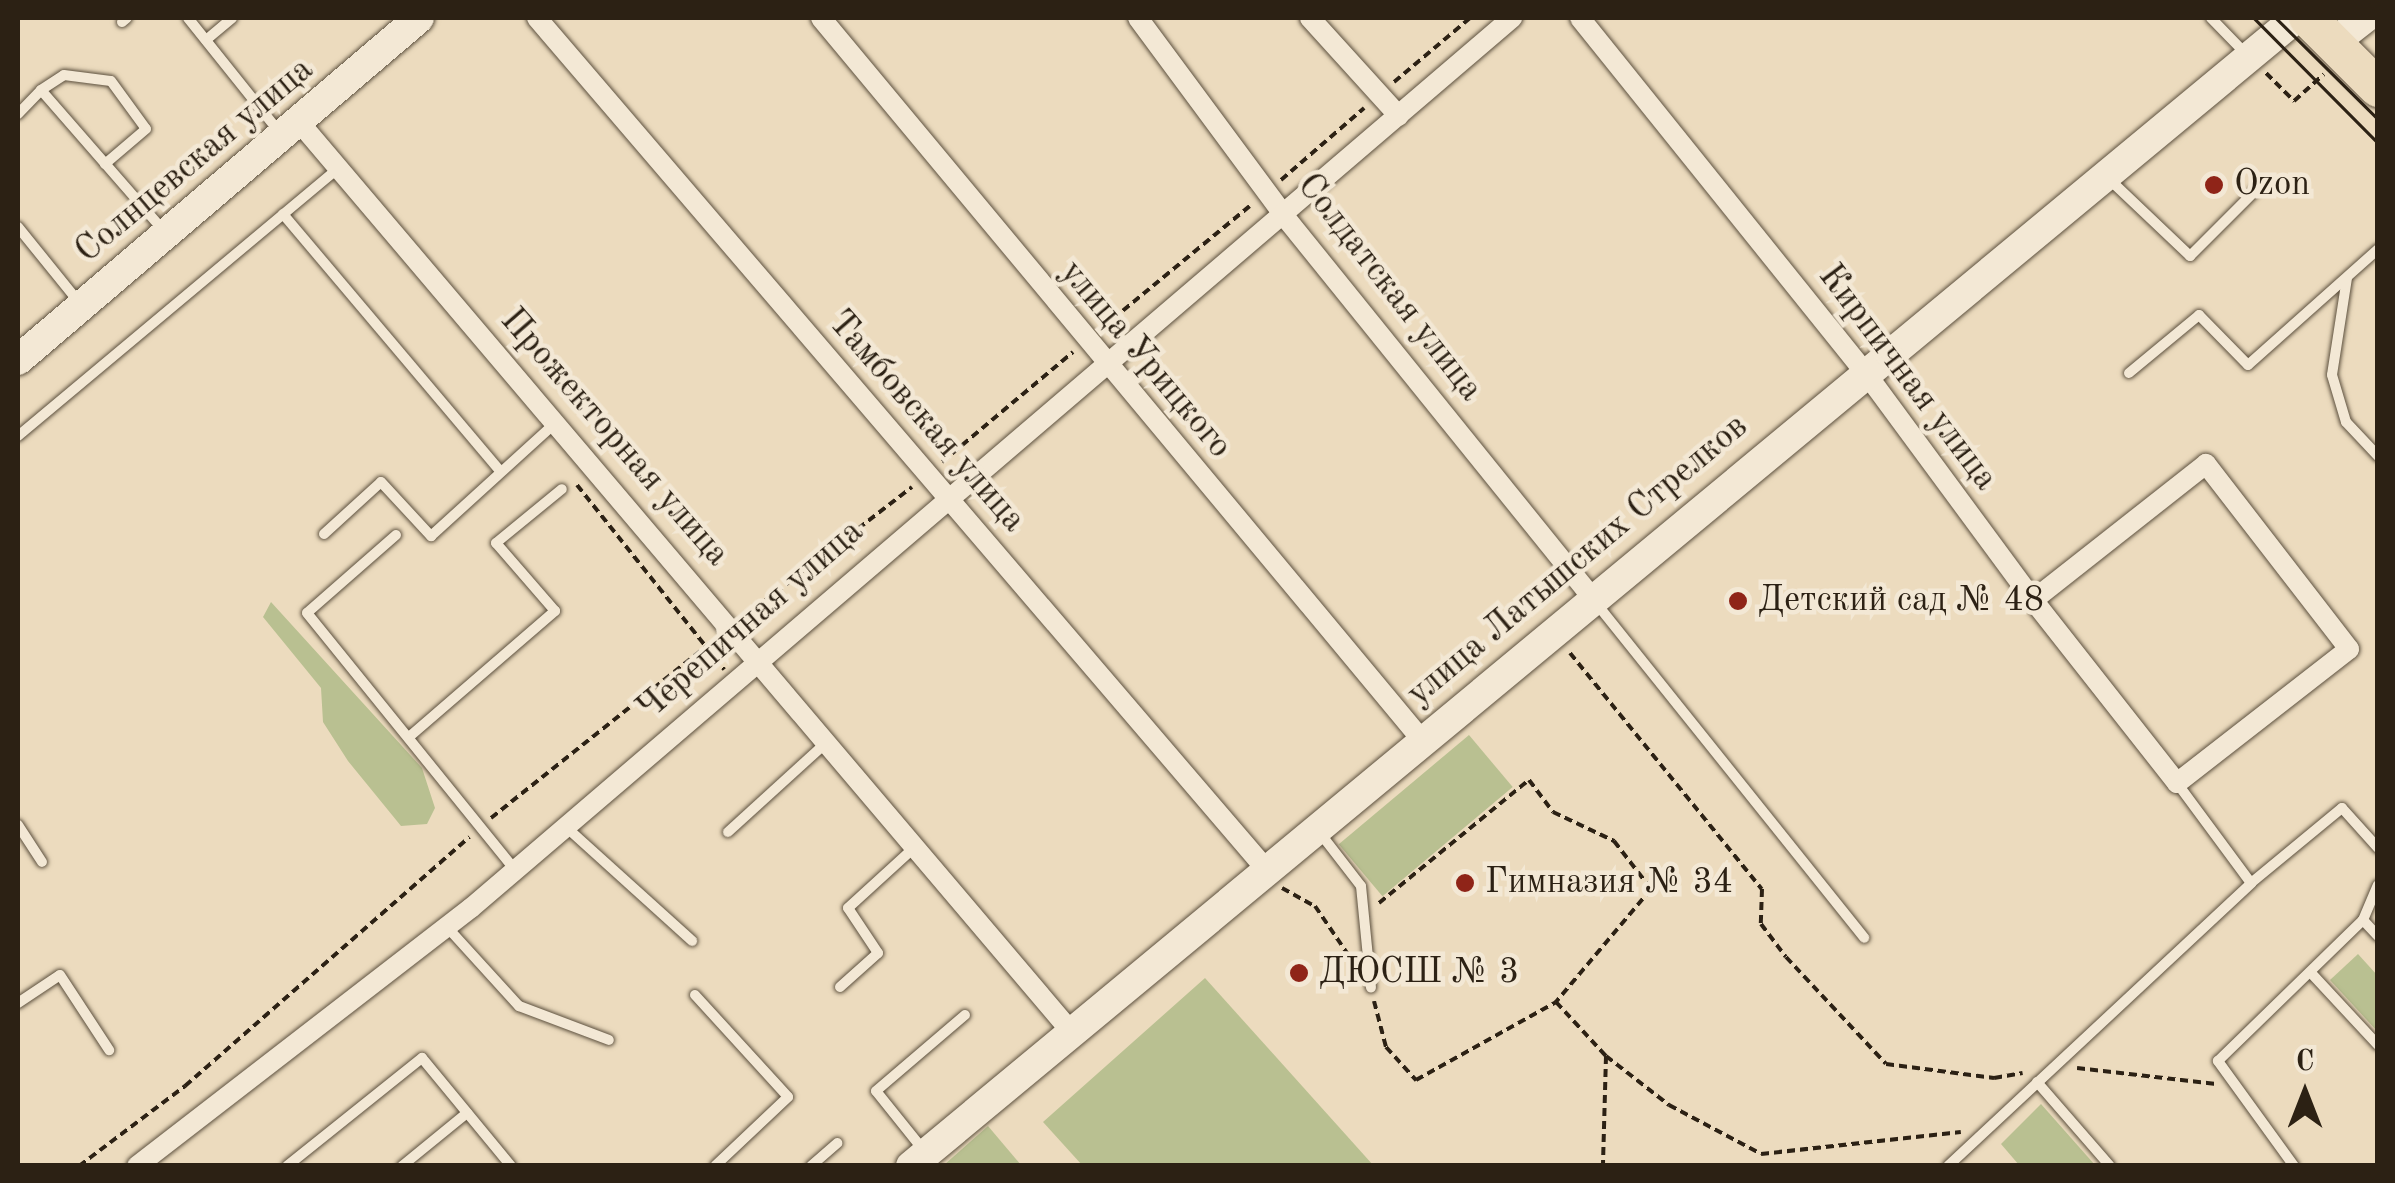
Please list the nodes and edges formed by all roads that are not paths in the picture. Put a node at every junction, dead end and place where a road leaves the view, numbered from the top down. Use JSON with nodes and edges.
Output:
{"nodes":[{"id":1,"x":188,"y":18,"type":"edge"},
{"id":2,"x":232,"y":18,"type":"edge"},
{"id":3,"x":420,"y":18,"type":"edge"},
{"id":4,"x":538,"y":18,"type":"edge"},
{"id":5,"x":821,"y":18,"type":"edge"},
{"id":6,"x":1138,"y":18,"type":"edge"},
{"id":7,"x":1310,"y":18,"type":"edge"},
{"id":8,"x":1512,"y":18,"type":"edge"},
{"id":9,"x":1580,"y":18,"type":"edge"},
{"id":10,"x":2211,"y":18,"type":"edge"},
{"id":11,"x":2296,"y":18,"type":"edge"},
{"id":12,"x":2366,"y":18,"type":"edge"},
{"id":13,"x":2329,"y":38,"type":"edge"},
{"id":14,"x":206,"y":40,"type":"junction"},
{"id":15,"x":2249,"y":56,"type":"junction"},
{"id":16,"x":2378,"y":88,"type":"edge"},
{"id":17,"x":41,"y":90,"type":"junction"},
{"id":18,"x":18,"y":114,"type":"edge"},
{"id":19,"x":1400,"y":116,"type":"junction"},
{"id":20,"x":292,"y":130,"type":"junction"},
{"id":21,"x":106,"y":164,"type":"junction"},
{"id":22,"x":338,"y":168,"type":"junction"},
{"id":23,"x":2105,"y":175,"type":"junction"},
{"id":24,"x":2262,"y":184,"type":"dead end"},
{"id":25,"x":283,"y":214,"type":"junction"},
{"id":26,"x":1285,"y":217,"type":"junction"},
{"id":27,"x":18,"y":228,"type":"edge"},
{"id":28,"x":167,"y":234,"type":"junction"},
{"id":29,"x":2378,"y":250,"type":"edge"},
{"id":30,"x":2347,"y":278,"type":"junction"},
{"id":31,"x":82,"y":306,"type":"junction"},
{"id":32,"x":18,"y":360,"type":"edge"},
{"id":33,"x":1106,"y":366,"type":"junction"},
{"id":34,"x":1864,"y":372,"type":"junction"},
{"id":35,"x":2130,"y":373,"type":"dead end"},
{"id":36,"x":556,"y":421,"type":"junction"},
{"id":37,"x":18,"y":436,"type":"edge"},
{"id":38,"x":2378,"y":456,"type":"edge"},
{"id":39,"x":499,"y":470,"type":"junction"},
{"id":40,"x":562,"y":489,"type":"dead end"},
{"id":41,"x":945,"y":494,"type":"junction"},
{"id":42,"x":324,"y":534,"type":"dead end"},
{"id":43,"x":396,"y":535,"type":"dead end"},
{"id":44,"x":1591,"y":596,"type":"junction"},
{"id":45,"x":2034,"y":600,"type":"junction"},
{"id":46,"x":760,"y":657,"type":"junction"},
{"id":47,"x":409,"y":737,"type":"junction"},
{"id":48,"x":829,"y":740,"type":"junction"},
{"id":49,"x":1422,"y":740,"type":"junction"},
{"id":50,"x":2177,"y":783,"type":"junction"},
{"id":51,"x":18,"y":826,"type":"edge"},
{"id":52,"x":565,"y":826,"type":"junction"},
{"id":53,"x":1316,"y":827,"type":"junction"},
{"id":54,"x":728,"y":832,"type":"dead end"},
{"id":55,"x":916,"y":845,"type":"junction"},
{"id":56,"x":2378,"y":848,"type":"edge"},
{"id":57,"x":42,"y":862,"type":"dead end"},
{"id":58,"x":1265,"y":868,"type":"junction"},
{"id":59,"x":515,"y":870,"type":"junction"},
{"id":60,"x":2250,"y":883,"type":"junction"},
{"id":61,"x":2378,"y":885,"type":"edge"},
{"id":62,"x":2363,"y":920,"type":"junction"},
{"id":63,"x":447,"y":927,"type":"junction"},
{"id":64,"x":2378,"y":936,"type":"edge"},
{"id":65,"x":1864,"y":938,"type":"dead end"},
{"id":66,"x":692,"y":941,"type":"dead end"},
{"id":67,"x":2312,"y":974,"type":"junction"},
{"id":68,"x":840,"y":987,"type":"dead end"},
{"id":69,"x":1370,"y":988,"type":"road end"},
{"id":70,"x":695,"y":995,"type":"dead end"},
{"id":71,"x":18,"y":1003,"type":"edge"},
{"id":72,"x":965,"y":1015,"type":"dead end"},
{"id":73,"x":1068,"y":1028,"type":"junction"},
{"id":74,"x":609,"y":1040,"type":"dead end"},
{"id":75,"x":2378,"y":1045,"type":"edge"},
{"id":76,"x":109,"y":1050,"type":"dead end"},
{"id":77,"x":2038,"y":1082,"type":"junction"},
{"id":78,"x":468,"y":1113,"type":"junction"},
{"id":79,"x":837,"y":1143,"type":"dead end"},
{"id":80,"x":918,"y":1159,"type":"edge"},
{"id":81,"x":510,"y":1165,"type":"edge"},
{"id":82,"x":138,"y":1166,"type":"edge"},
{"id":83,"x":287,"y":1166,"type":"edge"},
{"id":84,"x":402,"y":1166,"type":"edge"},
{"id":85,"x":716,"y":1166,"type":"edge"},
{"id":86,"x":812,"y":1166,"type":"edge"},
{"id":87,"x":1948,"y":1166,"type":"edge"},
{"id":88,"x":2110,"y":1166,"type":"edge"},
{"id":89,"x":2294,"y":1166,"type":"edge"}],
"edges":[{"from":1,"to":14,"type":"lane"},
{"from":2,"to":14,"type":"lane"},
{"from":3,"to":20,"type":"street","name":"Солнцевская улица"},
{"from":4,"to":41,"type":"street","name":"Тамбовская улица"},
{"from":5,"to":33,"type":"street","name":"улица Урицкого"},
{"from":6,"to":26,"type":"street","name":"Солдатская улица"},
{"from":7,"to":19,"type":"street"},
{"from":8,"to":19,"type":"street","name":"Черепичная улица"},
{"from":9,"to":34,"type":"street","name":"Кирпичная улица"},
{"from":10,"to":15,"type":"lane"},
{"from":11,"to":15,"type":"street","name":"улица Латышских Стрелков"},
{"from":12,"to":13,"type":"street"},
{"from":13,"to":16,"type":"highway"},
{"from":14,"to":20,"type":"lane"},
{"from":15,"to":23,"type":"street","name":"улица Латышских Стрелков"},
{"from":17,"to":18,"type":"lane"},
{"from":17,"to":21,"type":"lane"},
{"from":17,"to":21,"type":"lane"},
{"from":19,"to":26,"type":"street","name":"Черепичная улица"},
{"from":20,"to":22,"type":"street","name":"Прожекторная улица"},
{"from":20,"to":28,"type":"street","name":"Солнцевская улица"},
{"from":21,"to":28,"type":"lane"},
{"from":22,"to":25,"type":"lane"},
{"from":22,"to":36,"type":"street","name":"Прожекторная улица"},
{"from":23,"to":24,"type":"lane"},
{"from":23,"to":34,"type":"street","name":"улица Латышских Стрелков"},
{"from":25,"to":37,"type":"lane"},
{"from":25,"to":39,"type":"lane"},
{"from":26,"to":33,"type":"street","name":"Черепичная улица"},
{"from":26,"to":44,"type":"street","name":"Солдатская улица"},
{"from":27,"to":31,"type":"lane"},
{"from":28,"to":31,"type":"street","name":"Солнцевская улица"},
{"from":29,"to":30,"type":"lane"},
{"from":30,"to":35,"type":"lane"},
{"from":30,"to":38,"type":"lane"},
{"from":31,"to":32,"type":"street","name":"Солнцевская улица"},
{"from":33,"to":41,"type":"street","name":"Черепичная улица"},
{"from":33,"to":49,"type":"street","name":"улица Урицкого"},
{"from":34,"to":44,"type":"street","name":"улица Латышских Стрелков"},
{"from":34,"to":45,"type":"street","name":"Кирпичная улица"},
{"from":36,"to":39,"type":"lane"},
{"from":36,"to":46,"type":"street","name":"Прожекторная улица"},
{"from":39,"to":42,"type":"lane"},
{"from":40,"to":47,"type":"lane"},
{"from":41,"to":46,"type":"street","name":"Черепичная улица"},
{"from":41,"to":58,"type":"street","name":"Тамбовская улица"},
{"from":43,"to":47,"type":"lane"},
{"from":44,"to":49,"type":"street","name":"улица Латышских Стрелков"},
{"from":44,"to":65,"type":"lane"},
{"from":45,"to":50,"type":"street","name":"Кирпичная улица"},
{"from":45,"to":50,"type":"street"},
{"from":46,"to":48,"type":"street","name":"Прожекторная улица"},
{"from":46,"to":52,"type":"street","name":"Черепичная улица"},
{"from":47,"to":59,"type":"lane"},
{"from":48,"to":54,"type":"lane"},
{"from":48,"to":55,"type":"street","name":"Прожекторная улица"},
{"from":49,"to":53,"type":"street","name":"улица Латышских Стрелков"},
{"from":50,"to":60,"type":"lane"},
{"from":51,"to":57,"type":"lane"},
{"from":52,"to":59,"type":"street","name":"Черепичная улица"},
{"from":52,"to":66,"type":"lane"},
{"from":53,"to":58,"type":"street","name":"улица Латышских Стрелков"},
{"from":53,"to":69,"type":"lane"},
{"from":55,"to":68,"type":"lane"},
{"from":55,"to":73,"type":"street","name":"Прожекторная улица"},
{"from":56,"to":60,"type":"lane"},
{"from":58,"to":73,"type":"street","name":"улица Латышских Стрелков"},
{"from":59,"to":63,"type":"street","name":"Черепичная улица"},
{"from":60,"to":77,"type":"lane"},
{"from":61,"to":62,"type":"lane"},
{"from":62,"to":64,"type":"lane"},
{"from":62,"to":67,"type":"lane"},
{"from":63,"to":74,"type":"lane"},
{"from":63,"to":82,"type":"street","name":"Черепичная улица"},
{"from":67,"to":75,"type":"lane"},
{"from":67,"to":89,"type":"lane"},
{"from":70,"to":85,"type":"lane"},
{"from":71,"to":76,"type":"lane"},
{"from":72,"to":80,"type":"lane"},
{"from":73,"to":80,"type":"street","name":"улица Латышских Стрелков"},
{"from":77,"to":87,"type":"lane"},
{"from":77,"to":88,"type":"lane"},
{"from":78,"to":81,"type":"lane"},
{"from":78,"to":83,"type":"lane"},
{"from":78,"to":84,"type":"lane"},
{"from":79,"to":86,"type":"lane"}]}
